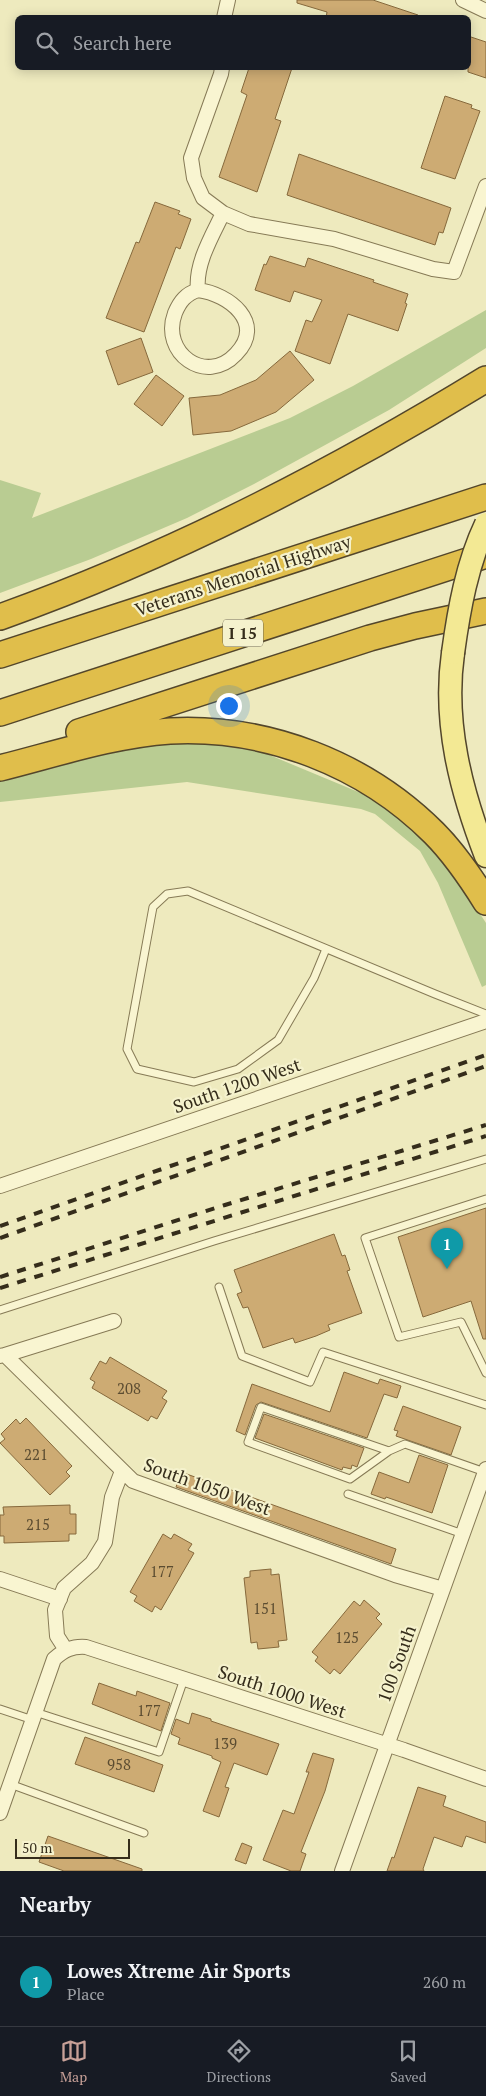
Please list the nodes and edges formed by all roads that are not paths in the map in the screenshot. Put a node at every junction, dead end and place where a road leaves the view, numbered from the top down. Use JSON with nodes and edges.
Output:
{"nodes":[{"id":1,"x":228,"y":0,"type":"edge"},
{"id":2,"x":463,"y":0,"type":"edge"},
{"id":3,"x":486,"y":11,"type":"edge"},
{"id":4,"x":225,"y":15,"type":"edge"},
{"id":5,"x":222,"y":70,"type":"edge"},
{"id":6,"x":486,"y":186,"type":"edge"},
{"id":7,"x":223,"y":213,"type":"junction"},
{"id":8,"x":198,"y":290,"type":"junction"},
{"id":9,"x":486,"y":379,"type":"edge"},
{"id":10,"x":486,"y":497,"type":"edge"},
{"id":11,"x":486,"y":524,"type":"edge"},
{"id":12,"x":486,"y":555,"type":"edge"},
{"id":13,"x":486,"y":611,"type":"edge"},
{"id":14,"x":0,"y":617,"type":"edge"},
{"id":15,"x":0,"y":655,"type":"edge"},
{"id":16,"x":0,"y":713,"type":"edge"},
{"id":17,"x":0,"y":757,"type":"edge"},
{"id":18,"x":0,"y":768,"type":"edge"},
{"id":19,"x":486,"y":856,"type":"edge"},
{"id":20,"x":486,"y":902,"type":"edge"},
{"id":21,"x":326,"y":949,"type":"junction"},
{"id":22,"x":486,"y":1014,"type":"edge"},
{"id":23,"x":486,"y":1021,"type":"edge"},
{"id":24,"x":486,"y":1159,"type":"edge"},
{"id":25,"x":0,"y":1186,"type":"edge"},
{"id":26,"x":486,"y":1198,"type":"edge"},
{"id":27,"x":219,"y":1287,"type":"dead end"},
{"id":28,"x":0,"y":1310,"type":"edge"},
{"id":29,"x":114,"y":1321,"type":"dead end"},
{"id":30,"x":3,"y":1356,"type":"edge"},
{"id":31,"x":486,"y":1373,"type":"edge"},
{"id":32,"x":486,"y":1405,"type":"edge"},
{"id":33,"x":389,"y":1451,"type":"junction"},
{"id":34,"x":486,"y":1470,"type":"edge"},
{"id":35,"x":122,"y":1471,"type":"junction"},
{"id":36,"x":348,"y":1494,"type":"dead end"},
{"id":37,"x":463,"y":1534,"type":"junction"},
{"id":38,"x":0,"y":1579,"type":"edge"},
{"id":39,"x":443,"y":1590,"type":"junction"},
{"id":40,"x":60,"y":1600,"type":"junction"},
{"id":41,"x":66,"y":1650,"type":"junction"},
{"id":42,"x":184,"y":1679,"type":"junction"},
{"id":43,"x":0,"y":1708,"type":"edge"},
{"id":44,"x":34,"y":1716,"type":"junction"},
{"id":45,"x":387,"y":1744,"type":"junction"},
{"id":46,"x":486,"y":1779,"type":"edge"},
{"id":47,"x":10,"y":1784,"type":"junction"},
{"id":48,"x":0,"y":1814,"type":"edge"},
{"id":49,"x":144,"y":1833,"type":"dead end"},
{"id":50,"x":342,"y":1871,"type":"edge"}],
"edges":[{"from":1,"to":4,"type":"street"},
{"from":2,"to":3,"type":"street"},
{"from":5,"to":7,"type":"street"},
{"from":6,"to":7,"type":"street"},
{"from":7,"to":8,"type":"street"},
{"from":8,"to":8,"type":"street"},
{"from":9,"to":14,"type":"highway"},
{"from":10,"to":15,"type":"highway","name":"Veterans Memorial Highway"},
{"from":11,"to":19,"type":"main road","bridge":true},
{"from":12,"to":16,"type":"highway","number":"I 15"},
{"from":13,"to":17,"type":"highway"},
{"from":18,"to":20,"type":"highway"},
{"from":21,"to":21,"type":"lane"},
{"from":21,"to":22,"type":"lane"},
{"from":23,"to":25,"type":"street","name":"South 1200 West"},
{"from":24,"to":28,"type":"lane"},
{"from":26,"to":31,"type":"lane"},
{"from":27,"to":32,"type":"lane"},
{"from":29,"to":30,"type":"street"},
{"from":30,"to":35,"type":"street","name":"South 1050 West"},
{"from":33,"to":33,"type":"lane"},
{"from":33,"to":34,"type":"lane"},
{"from":34,"to":37,"type":"street","name":"100 South"},
{"from":35,"to":39,"type":"street","name":"South 1050 West"},
{"from":35,"to":40,"type":"street"},
{"from":36,"to":37,"type":"lane"},
{"from":37,"to":39,"type":"street","name":"100 South"},
{"from":38,"to":40,"type":"street"},
{"from":39,"to":45,"type":"street","name":"100 South"},
{"from":40,"to":41,"type":"street"},
{"from":41,"to":42,"type":"street","name":"South 1000 West"},
{"from":41,"to":44,"type":"street"},
{"from":42,"to":44,"type":"lane"},
{"from":42,"to":45,"type":"street","name":"South 1000 West"},
{"from":43,"to":44,"type":"lane"},
{"from":44,"to":47,"type":"street"},
{"from":45,"to":46,"type":"street","name":"South 1000 West"},
{"from":45,"to":50,"type":"street","name":"100 South"},
{"from":47,"to":48,"type":"street"},
{"from":47,"to":49,"type":"lane"}]}
